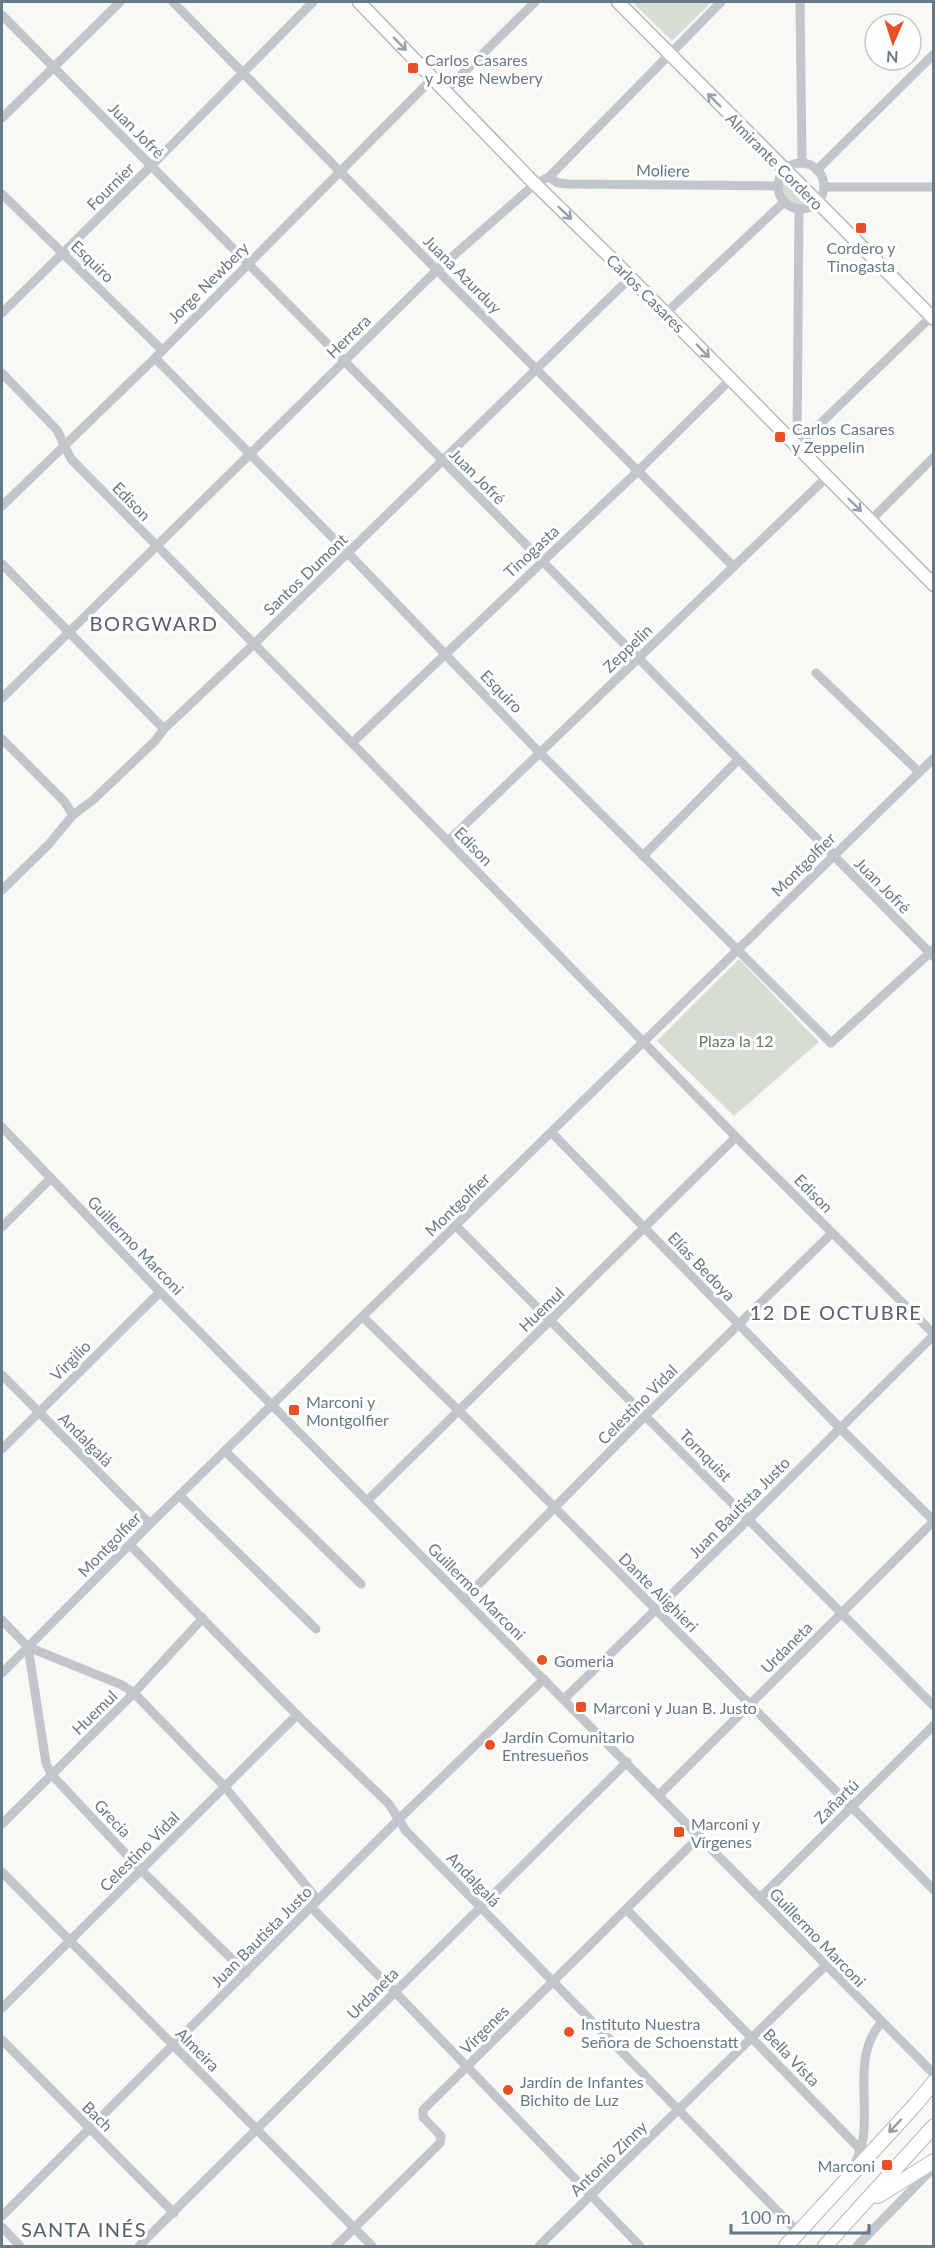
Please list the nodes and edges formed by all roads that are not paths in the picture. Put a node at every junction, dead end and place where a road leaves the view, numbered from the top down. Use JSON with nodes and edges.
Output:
{"nodes":[{"id":1,"x":120,"y":2,"type":"edge"},
{"id":2,"x":173,"y":2,"type":"edge"},
{"id":3,"x":313,"y":2,"type":"edge"},
{"id":4,"x":359,"y":2,"type":"edge"},
{"id":5,"x":535,"y":2,"type":"edge"},
{"id":6,"x":618,"y":2,"type":"edge"},
{"id":7,"x":721,"y":2,"type":"edge"},
{"id":8,"x":800,"y":2,"type":"edge"},
{"id":9,"x":2,"y":15,"type":"edge"},
{"id":10,"x":669,"y":54,"type":"junction"},
{"id":11,"x":933,"y":54,"type":"edge"},
{"id":12,"x":53,"y":67,"type":"junction"},
{"id":13,"x":243,"y":72,"type":"junction"},
{"id":14,"x":433,"y":78,"type":"junction"},
{"id":15,"x":446,"y":90,"type":"junction"},
{"id":16,"x":2,"y":118,"type":"edge"},
{"id":17,"x":801,"y":164,"type":"junction"},
{"id":18,"x":151,"y":166,"type":"junction"},
{"id":19,"x":817,"y":170,"type":"junction"},
{"id":20,"x":784,"y":171,"type":"junction"},
{"id":21,"x":340,"y":172,"type":"junction"},
{"id":22,"x":549,"y":177,"type":"junction"},
{"id":23,"x":536,"y":184,"type":"junction"},
{"id":24,"x":778,"y":186,"type":"junction"},
{"id":25,"x":824,"y":187,"type":"junction"},
{"id":26,"x":933,"y":187,"type":"edge"},
{"id":27,"x":2,"y":194,"type":"edge"},
{"id":28,"x":784,"y":202,"type":"junction"},
{"id":29,"x":816,"y":203,"type":"junction"},
{"id":30,"x":799,"y":209,"type":"junction"},
{"id":31,"x":64,"y":253,"type":"junction"},
{"id":32,"x":248,"y":263,"type":"junction"},
{"id":33,"x":437,"y":270,"type":"junction"},
{"id":34,"x":630,"y":278,"type":"junction"},
{"id":35,"x":2,"y":313,"type":"edge"},
{"id":36,"x":666,"y":314,"type":"junction"},
{"id":37,"x":933,"y":317,"type":"edge"},
{"id":38,"x":162,"y":350,"type":"junction"},
{"id":39,"x":155,"y":358,"type":"junction"},
{"id":40,"x":344,"y":361,"type":"junction"},
{"id":41,"x":537,"y":369,"type":"junction"},
{"id":42,"x":2,"y":373,"type":"edge"},
{"id":43,"x":730,"y":380,"type":"junction"},
{"id":44,"x":63,"y":445,"type":"junction"},
{"id":45,"x":796,"y":446,"type":"junction"},
{"id":46,"x":249,"y":453,"type":"junction"},
{"id":47,"x":933,"y":457,"type":"edge"},
{"id":48,"x":441,"y":460,"type":"junction"},
{"id":49,"x":638,"y":471,"type":"junction"},
{"id":50,"x":826,"y":477,"type":"junction"},
{"id":51,"x":2,"y":506,"type":"edge"},
{"id":52,"x":871,"y":520,"type":"junction"},
{"id":53,"x":156,"y":547,"type":"junction"},
{"id":54,"x":348,"y":553,"type":"junction"},
{"id":55,"x":542,"y":561,"type":"junction"},
{"id":56,"x":2,"y":564,"type":"edge"},
{"id":57,"x":733,"y":566,"type":"junction"},
{"id":58,"x":933,"y":585,"type":"edge"},
{"id":59,"x":69,"y":633,"type":"junction"},
{"id":60,"x":253,"y":645,"type":"junction"},
{"id":61,"x":445,"y":654,"type":"junction"},
{"id":62,"x":638,"y":658,"type":"junction"},
{"id":63,"x":816,"y":673,"type":"dead end"},
{"id":64,"x":2,"y":698,"type":"edge"},
{"id":65,"x":164,"y":729,"type":"junction"},
{"id":66,"x":2,"y":739,"type":"edge"},
{"id":67,"x":352,"y":743,"type":"junction"},
{"id":68,"x":539,"y":752,"type":"junction"},
{"id":69,"x":738,"y":760,"type":"junction"},
{"id":70,"x":931,"y":765,"type":"edge"},
{"id":71,"x":919,"y":772,"type":"junction"},
{"id":72,"x":73,"y":815,"type":"junction"},
{"id":73,"x":448,"y":841,"type":"junction"},
{"id":74,"x":833,"y":855,"type":"junction"},
{"id":75,"x":643,"y":856,"type":"junction"},
{"id":76,"x":2,"y":890,"type":"edge"},
{"id":77,"x":737,"y":950,"type":"junction"},
{"id":78,"x":932,"y":953,"type":"edge"},
{"id":79,"x":644,"y":1042,"type":"junction"},
{"id":80,"x":2,"y":1127,"type":"edge"},
{"id":81,"x":552,"y":1132,"type":"junction"},
{"id":82,"x":736,"y":1137,"type":"junction"},
{"id":83,"x":51,"y":1178,"type":"junction"},
{"id":84,"x":456,"y":1226,"type":"junction"},
{"id":85,"x":2,"y":1227,"type":"edge"},
{"id":86,"x":644,"y":1229,"type":"junction"},
{"id":87,"x":832,"y":1233,"type":"junction"},
{"id":88,"x":160,"y":1292,"type":"junction"},
{"id":89,"x":363,"y":1317,"type":"junction"},
{"id":90,"x":550,"y":1321,"type":"junction"},
{"id":91,"x":738,"y":1325,"type":"junction"},
{"id":92,"x":933,"y":1335,"type":"edge"},
{"id":93,"x":2,"y":1375,"type":"edge"},
{"id":94,"x":272,"y":1405,"type":"junction"},
{"id":95,"x":458,"y":1410,"type":"junction"},
{"id":96,"x":38,"y":1413,"type":"junction"},
{"id":97,"x":645,"y":1416,"type":"junction"},
{"id":98,"x":840,"y":1428,"type":"junction"},
{"id":99,"x":2,"y":1449,"type":"edge"},
{"id":100,"x":225,"y":1451,"type":"junction"},
{"id":101,"x":180,"y":1496,"type":"junction"},
{"id":102,"x":367,"y":1501,"type":"junction"},
{"id":103,"x":554,"y":1508,"type":"junction"},
{"id":104,"x":749,"y":1519,"type":"junction"},
{"id":105,"x":933,"y":1521,"type":"edge"},
{"id":106,"x":150,"y":1524,"type":"junction"},
{"id":107,"x":130,"y":1545,"type":"junction"},
{"id":108,"x":361,"y":1584,"type":"dead end"},
{"id":109,"x":464,"y":1599,"type":"junction"},
{"id":110,"x":656,"y":1610,"type":"junction"},
{"id":111,"x":841,"y":1613,"type":"junction"},
{"id":112,"x":203,"y":1618,"type":"junction"},
{"id":113,"x":2,"y":1620,"type":"edge"},
{"id":114,"x":316,"y":1629,"type":"dead end"},
{"id":115,"x":28,"y":1647,"type":"junction"},
{"id":116,"x":2,"y":1673,"type":"edge"},
{"id":117,"x":544,"y":1679,"type":"junction"},
{"id":118,"x":134,"y":1693,"type":"junction"},
{"id":119,"x":564,"y":1699,"type":"junction"},
{"id":120,"x":749,"y":1705,"type":"junction"},
{"id":121,"x":933,"y":1706,"type":"edge"},
{"id":122,"x":297,"y":1715,"type":"junction"},
{"id":123,"x":933,"y":1725,"type":"edge"},
{"id":124,"x":627,"y":1762,"type":"junction"},
{"id":125,"x":51,"y":1774,"type":"junction"},
{"id":126,"x":224,"y":1786,"type":"junction"},
{"id":127,"x":659,"y":1795,"type":"junction"},
{"id":128,"x":851,"y":1808,"type":"junction"},
{"id":129,"x":399,"y":1819,"type":"junction"},
{"id":130,"x":2,"y":1824,"type":"edge"},
{"id":131,"x":700,"y":1836,"type":"junction"},
{"id":132,"x":141,"y":1870,"type":"junction"},
{"id":133,"x":2,"y":1872,"type":"edge"},
{"id":134,"x":933,"y":1890,"type":"edge"},
{"id":135,"x":760,"y":1898,"type":"junction"},
{"id":136,"x":314,"y":1904,"type":"junction"},
{"id":137,"x":481,"y":1907,"type":"junction"},
{"id":138,"x":626,"y":1909,"type":"junction"},
{"id":139,"x":69,"y":1941,"type":"junction"},
{"id":140,"x":825,"y":1966,"type":"junction"},
{"id":141,"x":246,"y":1973,"type":"junction"},
{"id":142,"x":552,"y":1982,"type":"junction"},
{"id":143,"x":395,"y":1992,"type":"junction"},
{"id":144,"x":2,"y":2008,"type":"edge"},
{"id":145,"x":881,"y":2023,"type":"junction"},
{"id":146,"x":751,"y":2037,"type":"junction"},
{"id":147,"x":2,"y":2040,"type":"edge"},
{"id":148,"x":173,"y":2045,"type":"junction"},
{"id":149,"x":467,"y":2066,"type":"junction"},
{"id":150,"x":933,"y":2074,"type":"edge"},
{"id":151,"x":933,"y":2082,"type":"edge"},
{"id":152,"x":678,"y":2111,"type":"junction"},
{"id":153,"x":933,"y":2126,"type":"edge"},
{"id":154,"x":90,"y":2129,"type":"junction"},
{"id":155,"x":256,"y":2129,"type":"junction"},
{"id":156,"x":861,"y":2150,"type":"junction"},
{"id":157,"x":933,"y":2161,"type":"edge"},
{"id":158,"x":933,"y":2167,"type":"edge"},
{"id":159,"x":929,"y":2175,"type":"edge"},
{"id":160,"x":846,"y":2180,"type":"junction"},
{"id":161,"x":591,"y":2195,"type":"junction"},
{"id":162,"x":174,"y":2212,"type":"junction"},
{"id":163,"x":2,"y":2216,"type":"edge"},
{"id":164,"x":854,"y":2216,"type":"junction"},
{"id":165,"x":2,"y":2227,"type":"edge"},
{"id":166,"x":355,"y":2228,"type":"junction"},
{"id":167,"x":800,"y":2231,"type":"junction"},
{"id":168,"x":145,"y":2245,"type":"edge"},
{"id":169,"x":858,"y":2246,"type":"edge"},
{"id":170,"x":20,"y":2247,"type":"edge"},
{"id":171,"x":336,"y":2247,"type":"edge"},
{"id":172,"x":372,"y":2247,"type":"edge"},
{"id":173,"x":540,"y":2247,"type":"edge"},
{"id":174,"x":640,"y":2247,"type":"edge"},
{"id":175,"x":786,"y":2247,"type":"edge"},
{"id":176,"x":825,"y":2247,"type":"edge"}],
"edges":[{"from":1,"to":12,"type":"street"},
{"from":2,"to":13,"type":"street","name":"Juana Azurduy"},
{"from":3,"to":13,"type":"street","name":"Fournier"},
{"from":4,"to":14,"type":"main road","name":"Carlos Casares","one_way":true},
{"from":5,"to":15,"type":"street"},
{"from":6,"to":10,"type":"main road","name":"Almirante Cordero"},
{"from":7,"to":10,"type":"street","name":"Herrera"},
{"from":8,"to":17,"type":"street"},
{"from":9,"to":12,"type":"street","name":"Juan Jofré"},
{"from":20,"to":10,"type":"main road","name":"Almirante Cordero","one_way":true},
{"from":10,"to":22,"type":"street","name":"Herrera"},
{"from":11,"to":19,"type":"street"},
{"from":12,"to":16,"type":"street"},
{"from":12,"to":18,"type":"street","name":"Juan Jofré"},
{"from":13,"to":18,"type":"street","name":"Fournier"},
{"from":13,"to":21,"type":"street","name":"Juana Azurduy"},
{"from":14,"to":15,"type":"main road","name":"Carlos Casares"},
{"from":14,"to":21,"type":"street","name":"Jorge Newbery"},
{"from":15,"to":23,"type":"main road","name":"Carlos Casares"},
{"from":17,"to":19,"type":"street"},
{"from":17,"to":20,"type":"street"},
{"from":18,"to":31,"type":"street","name":"Fournier"},
{"from":18,"to":32,"type":"street","name":"Juan Jofré"},
{"from":19,"to":25,"type":"street"},
{"from":20,"to":24,"type":"street"},
{"from":20,"to":29,"type":"main road","name":"Almirante Cordero"},
{"from":21,"to":32,"type":"street","name":"Jorge Newbery"},
{"from":21,"to":33,"type":"street","name":"Juana Azurduy"},
{"from":22,"to":23,"type":"street","name":"Herrera"},
{"from":22,"to":24,"type":"street","name":"Moliere"},
{"from":23,"to":33,"type":"street","name":"Herrera"},
{"from":23,"to":34,"type":"main road","name":"Carlos Casares","one_way":true},
{"from":24,"to":28,"type":"street"},
{"from":25,"to":26,"type":"street"},
{"from":25,"to":29,"type":"street"},
{"from":27,"to":31,"type":"street","name":"Esquiro"},
{"from":28,"to":30,"type":"street"},
{"from":28,"to":36,"type":"street"},
{"from":29,"to":30,"type":"street"},
{"from":29,"to":37,"type":"main road","name":"Almirante Cordero"},
{"from":30,"to":45,"type":"street"},
{"from":31,"to":35,"type":"street","name":"Fournier"},
{"from":31,"to":38,"type":"street","name":"Esquiro"},
{"from":32,"to":38,"type":"street","name":"Jorge Newbery"},
{"from":32,"to":40,"type":"street","name":"Juan Jofré"},
{"from":33,"to":40,"type":"street","name":"Herrera"},
{"from":33,"to":41,"type":"street","name":"Juana Azurduy"},
{"from":34,"to":36,"type":"main road","name":"Carlos Casares"},
{"from":34,"to":41,"type":"street","name":"Santos Dumont"},
{"from":36,"to":43,"type":"main road","name":"Carlos Casares","one_way":true},
{"from":37,"to":45,"type":"street"},
{"from":38,"to":39,"type":"street","name":"Jorge Newbery"},
{"from":39,"to":44,"type":"street","name":"Jorge Newbery"},
{"from":39,"to":46,"type":"street","name":"Esquiro"},
{"from":40,"to":46,"type":"street","name":"Herrera"},
{"from":40,"to":48,"type":"street","name":"Juan Jofré"},
{"from":41,"to":48,"type":"street","name":"Santos Dumont"},
{"from":41,"to":49,"type":"street","name":"Juana Azurduy"},
{"from":42,"to":44,"type":"street","name":"Edison"},
{"from":43,"to":45,"type":"main road","name":"Carlos Casares"},
{"from":43,"to":49,"type":"street","name":"Tinogasta"},
{"from":44,"to":51,"type":"street","name":"Jorge Newbery"},
{"from":44,"to":53,"type":"street","name":"Edison"},
{"from":45,"to":50,"type":"main road","name":"Carlos Casares"},
{"from":46,"to":53,"type":"street","name":"Herrera"},
{"from":46,"to":54,"type":"street","name":"Esquiro"},
{"from":47,"to":52,"type":"street"},
{"from":48,"to":54,"type":"street","name":"Santos Dumont"},
{"from":48,"to":55,"type":"street","name":"Juan Jofré"},
{"from":49,"to":55,"type":"street","name":"Tinogasta"},
{"from":49,"to":57,"type":"street","name":"Juana Azurduy"},
{"from":50,"to":52,"type":"main road","name":"Carlos Casares","one_way":true},
{"from":50,"to":57,"type":"street","name":"Zeppelin"},
{"from":52,"to":58,"type":"main road","name":"Carlos Casares"},
{"from":53,"to":59,"type":"street","name":"Herrera"},
{"from":53,"to":60,"type":"street","name":"Edison"},
{"from":54,"to":60,"type":"street","name":"Santos Dumont"},
{"from":54,"to":61,"type":"street","name":"Esquiro"},
{"from":55,"to":61,"type":"street","name":"Tinogasta"},
{"from":55,"to":62,"type":"street","name":"Juan Jofré"},
{"from":56,"to":59,"type":"street"},
{"from":57,"to":62,"type":"street","name":"Zeppelin"},
{"from":59,"to":64,"type":"street","name":"Herrera"},
{"from":59,"to":65,"type":"street"},
{"from":60,"to":65,"type":"street","name":"Santos Dumont"},
{"from":60,"to":67,"type":"street","name":"Edison"},
{"from":61,"to":67,"type":"street","name":"Tinogasta"},
{"from":61,"to":68,"type":"street","name":"Esquiro"},
{"from":62,"to":68,"type":"street","name":"Zeppelin"},
{"from":62,"to":69,"type":"street","name":"Juan Jofré"},
{"from":63,"to":71,"type":"street"},
{"from":65,"to":72,"type":"street","name":"Santos Dumont"},
{"from":66,"to":72,"type":"street"},
{"from":67,"to":73,"type":"street","name":"Edison"},
{"from":68,"to":73,"type":"street","name":"Zeppelin"},
{"from":68,"to":75,"type":"street","name":"Esquiro"},
{"from":69,"to":74,"type":"street","name":"Juan Jofré"},
{"from":69,"to":75,"type":"street"},
{"from":70,"to":71,"type":"street","name":"Montgolfier"},
{"from":71,"to":74,"type":"street","name":"Montgolfier"},
{"from":72,"to":76,"type":"street","name":"Santos Dumont"},
{"from":73,"to":79,"type":"street","name":"Edison"},
{"from":74,"to":77,"type":"street","name":"Montgolfier"},
{"from":74,"to":78,"type":"street","name":"Juan Jofré"},
{"from":75,"to":77,"type":"street","name":"Esquiro"},
{"from":77,"to":78,"type":"street","name":"Esquiro"},
{"from":77,"to":79,"type":"street","name":"Montgolfier"},
{"from":79,"to":81,"type":"street","name":"Montgolfier"},
{"from":79,"to":82,"type":"street","name":"Edison"},
{"from":80,"to":83,"type":"street","name":"Guillermo Marconi"},
{"from":81,"to":84,"type":"street","name":"Montgolfier"},
{"from":81,"to":86,"type":"street","name":"Elías Bedoya"},
{"from":82,"to":86,"type":"street","name":"Huemul"},
{"from":82,"to":87,"type":"street","name":"Edison"},
{"from":83,"to":85,"type":"street"},
{"from":83,"to":88,"type":"street","name":"Guillermo Marconi"},
{"from":84,"to":89,"type":"street","name":"Montgolfier"},
{"from":84,"to":90,"type":"street","name":"Tornquist"},
{"from":86,"to":90,"type":"street","name":"Huemul"},
{"from":86,"to":91,"type":"street","name":"Elías Bedoya"},
{"from":87,"to":91,"type":"street","name":"Celestino Vidal"},
{"from":87,"to":92,"type":"street","name":"Edison"},
{"from":88,"to":94,"type":"street","name":"Guillermo Marconi"},
{"from":88,"to":96,"type":"street","name":"Virgilio"},
{"from":89,"to":94,"type":"street","name":"Montgolfier"},
{"from":89,"to":95,"type":"street","name":"Dante Alighieri"},
{"from":90,"to":95,"type":"street","name":"Huemul"},
{"from":90,"to":97,"type":"street","name":"Tornquist"},
{"from":91,"to":97,"type":"street","name":"Celestino Vidal"},
{"from":91,"to":98,"type":"street","name":"Elías Bedoya"},
{"from":92,"to":98,"type":"street","name":"Juan Bautista Justo"},
{"from":93,"to":96,"type":"street","name":"Andalgalá"},
{"from":94,"to":100,"type":"street","name":"Montgolfier"},
{"from":94,"to":102,"type":"street","name":"Guillermo Marconi"},
{"from":95,"to":102,"type":"street","name":"Huemul"},
{"from":95,"to":103,"type":"street","name":"Dante Alighieri"},
{"from":96,"to":99,"type":"street","name":"Virgilio"},
{"from":96,"to":106,"type":"street","name":"Andalgalá"},
{"from":97,"to":103,"type":"street","name":"Celestino Vidal"},
{"from":97,"to":104,"type":"street","name":"Tornquist"},
{"from":98,"to":104,"type":"street","name":"Juan Bautista Justo"},
{"from":98,"to":105,"type":"street","name":"Elías Bedoya"},
{"from":100,"to":101,"type":"street","name":"Montgolfier"},
{"from":100,"to":108,"type":"street"},
{"from":101,"to":106,"type":"street","name":"Montgolfier"},
{"from":101,"to":114,"type":"street"},
{"from":102,"to":109,"type":"street","name":"Guillermo Marconi"},
{"from":103,"to":109,"type":"street","name":"Celestino Vidal"},
{"from":103,"to":110,"type":"street","name":"Dante Alighieri"},
{"from":104,"to":110,"type":"street","name":"Juan Bautista Justo"},
{"from":104,"to":111,"type":"street","name":"Tornquist"},
{"from":105,"to":111,"type":"street","name":"Urdaneta"},
{"from":106,"to":107,"type":"street","name":"Montgolfier"},
{"from":107,"to":112,"type":"street","name":"Andalgalá"},
{"from":107,"to":115,"type":"street","name":"Montgolfier"},
{"from":109,"to":117,"type":"street","name":"Guillermo Marconi"},
{"from":110,"to":119,"type":"street","name":"Juan Bautista Justo"},
{"from":110,"to":120,"type":"street","name":"Dante Alighieri"},
{"from":111,"to":120,"type":"street","name":"Urdaneta"},
{"from":111,"to":121,"type":"street","name":"Tornquist"},
{"from":112,"to":118,"type":"street","name":"Huemul"},
{"from":112,"to":122,"type":"street","name":"Andalgalá"},
{"from":113,"to":115,"type":"street"},
{"from":115,"to":116,"type":"street","name":"Montgolfier"},
{"from":115,"to":118,"type":"street"},
{"from":115,"to":125,"type":"street","name":"Grecia"},
{"from":117,"to":119,"type":"street","name":"Guillermo Marconi"},
{"from":117,"to":129,"type":"street","name":"Juan Bautista Justo"},
{"from":118,"to":125,"type":"street","name":"Huemul"},
{"from":118,"to":126,"type":"street"},
{"from":119,"to":124,"type":"street","name":"Guillermo Marconi"},
{"from":120,"to":127,"type":"street","name":"Urdaneta"},
{"from":120,"to":128,"type":"street","name":"Dante Alighieri"},
{"from":122,"to":126,"type":"street","name":"Celestino Vidal"},
{"from":122,"to":129,"type":"street","name":"Andalgalá"},
{"from":123,"to":128,"type":"street","name":"Zañartú"},
{"from":124,"to":127,"type":"street","name":"Guillermo Marconi"},
{"from":124,"to":137,"type":"street","name":"Urdaneta"},
{"from":125,"to":130,"type":"street","name":"Huemul"},
{"from":125,"to":132,"type":"street","name":"Grecia"},
{"from":126,"to":132,"type":"street","name":"Celestino Vidal"},
{"from":126,"to":136,"type":"street"},
{"from":127,"to":131,"type":"street","name":"Guillermo Marconi"},
{"from":128,"to":134,"type":"street","name":"Dante Alighieri"},
{"from":128,"to":135,"type":"street","name":"Zañartú"},
{"from":129,"to":136,"type":"street","name":"Juan Bautista Justo"},
{"from":129,"to":137,"type":"street","name":"Andalgalá"},
{"from":131,"to":135,"type":"street","name":"Guillermo Marconi"},
{"from":131,"to":138,"type":"street","name":"Vírgenes"},
{"from":132,"to":139,"type":"street","name":"Celestino Vidal"},
{"from":132,"to":141,"type":"street","name":"Grecia"},
{"from":133,"to":139,"type":"street","name":"Almeira"},
{"from":135,"to":140,"type":"street","name":"Guillermo Marconi"},
{"from":136,"to":141,"type":"street","name":"Juan Bautista Justo"},
{"from":136,"to":143,"type":"street"},
{"from":137,"to":142,"type":"street","name":"Andalgalá"},
{"from":137,"to":143,"type":"street","name":"Urdaneta"},
{"from":138,"to":142,"type":"street","name":"Vírgenes"},
{"from":138,"to":146,"type":"street","name":"Bella Vista"},
{"from":139,"to":144,"type":"street","name":"Celestino Vidal"},
{"from":139,"to":148,"type":"street","name":"Almeira"},
{"from":140,"to":145,"type":"street","name":"Guillermo Marconi"},
{"from":140,"to":146,"type":"street","name":"Antonio Zinny"},
{"from":141,"to":148,"type":"street","name":"Juan Bautista Justo"},
{"from":142,"to":149,"type":"street","name":"Vírgenes"},
{"from":142,"to":152,"type":"street","name":"Andalgalá"},
{"from":143,"to":149,"type":"street"},
{"from":143,"to":155,"type":"street","name":"Urdaneta"},
{"from":145,"to":150,"type":"street","name":"Guillermo Marconi"},
{"from":145,"to":156,"type":"street"},
{"from":146,"to":152,"type":"street","name":"Antonio Zinny"},
{"from":146,"to":156,"type":"street","name":"Bella Vista"},
{"from":147,"to":154,"type":"street","name":"Bach"},
{"from":148,"to":154,"type":"street","name":"Juan Bautista Justo"},
{"from":148,"to":155,"type":"street","name":"Almeira"},
{"from":149,"to":161,"type":"street"},
{"from":149,"to":166,"type":"street","name":"Vírgenes"},
{"from":151,"to":160,"type":"highway","one_way":true},
{"from":152,"to":161,"type":"street","name":"Antonio Zinny"},
{"from":152,"to":167,"type":"street","name":"Andalgalá"},
{"from":153,"to":164,"type":"highway"},
{"from":154,"to":162,"type":"street","name":"Bach"},
{"from":154,"to":163,"type":"street","name":"Juan Bautista Justo"},
{"from":155,"to":162,"type":"street","name":"Urdaneta"},
{"from":155,"to":166,"type":"street","name":"Almeira"},
{"from":156,"to":160,"type":"street"},
{"from":157,"to":164,"type":"highway"},
{"from":158,"to":159,"type":"street"},
{"from":159,"to":169,"type":"street"},
{"from":160,"to":167,"type":"highway"},
{"from":161,"to":173,"type":"street","name":"Antonio Zinny"},
{"from":161,"to":174,"type":"street"},
{"from":162,"to":168,"type":"street","name":"Urdaneta"},
{"from":164,"to":176,"type":"highway"},
{"from":165,"to":170,"type":"street"},
{"from":166,"to":171,"type":"street","name":"Vírgenes"},
{"from":166,"to":172,"type":"street","name":"Almeira"},
{"from":167,"to":175,"type":"highway"}]}
